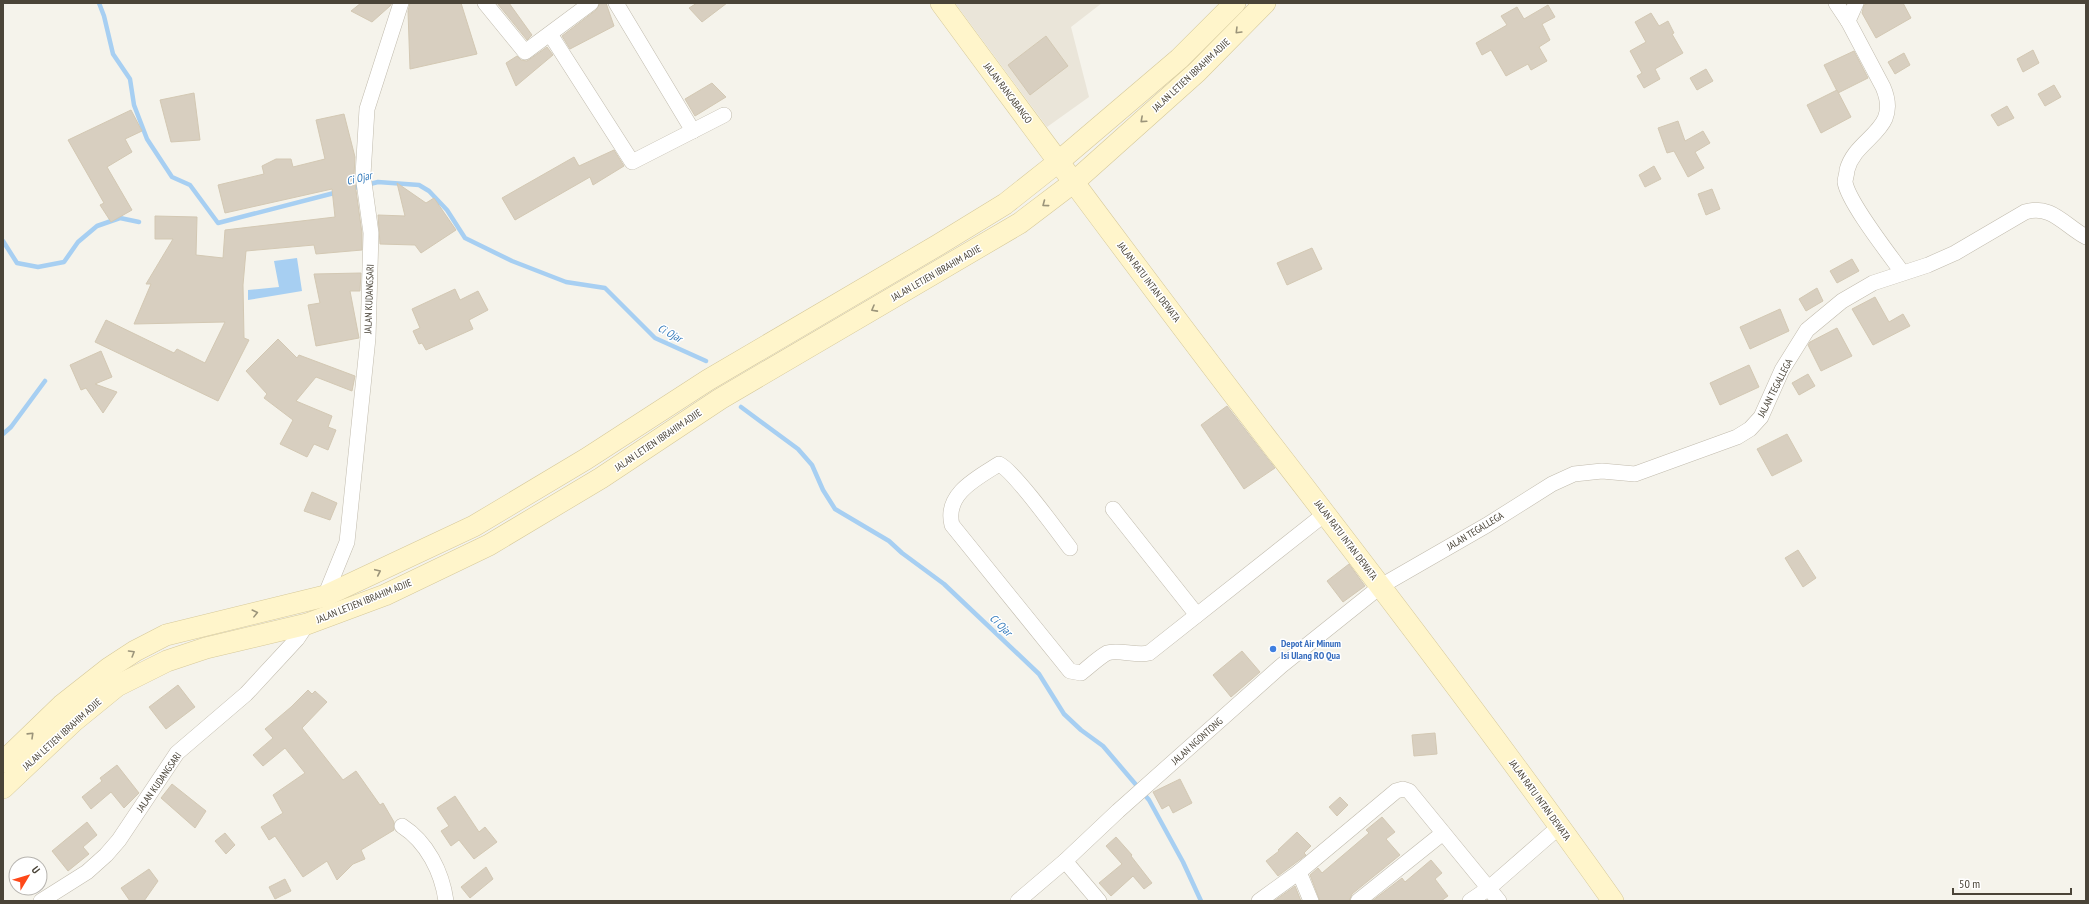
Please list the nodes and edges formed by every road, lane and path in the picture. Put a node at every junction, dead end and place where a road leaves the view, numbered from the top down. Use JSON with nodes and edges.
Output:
{"nodes":[{"id":1,"x":401,"y":3,"type":"edge"},
{"id":2,"x":485,"y":3,"type":"edge"},
{"id":3,"x":591,"y":3,"type":"edge"},
{"id":4,"x":616,"y":3,"type":"edge"},
{"id":5,"x":941,"y":3,"type":"edge"},
{"id":6,"x":1235,"y":3,"type":"edge"},
{"id":7,"x":1265,"y":3,"type":"edge"},
{"id":8,"x":1836,"y":3,"type":"edge"},
{"id":9,"x":1856,"y":3,"type":"edge"},
{"id":10,"x":1848,"y":21,"type":"junction"},
{"id":11,"x":550,"y":34,"type":"junction"},
{"id":12,"x":724,"y":115,"type":"dead end"},
{"id":13,"x":693,"y":131,"type":"junction"},
{"id":14,"x":1058,"y":162,"type":"junction"},
{"id":15,"x":1074,"y":182,"type":"junction"},
{"id":16,"x":2086,"y":237,"type":"edge"},
{"id":17,"x":1902,"y":272,"type":"junction"},
{"id":18,"x":586,"y":459,"type":"junction"},
{"id":19,"x":601,"y":478,"type":"junction"},
{"id":20,"x":1113,"y":509,"type":"dead end"},
{"id":21,"x":1326,"y":513,"type":"junction"},
{"id":22,"x":1070,"y":548,"type":"dead end"},
{"id":23,"x":1381,"y":586,"type":"junction"},
{"id":24,"x":325,"y":596,"type":"junction"},
{"id":25,"x":1197,"y":615,"type":"junction"},
{"id":26,"x":307,"y":624,"type":"junction"},
{"id":27,"x":3,"y":762,"type":"edge"},
{"id":28,"x":3,"y":788,"type":"edge"},
{"id":29,"x":402,"y":826,"type":"dead end"},
{"id":30,"x":1560,"y":826,"type":"junction"},
{"id":31,"x":1444,"y":833,"type":"junction"},
{"id":32,"x":1065,"y":861,"type":"junction"},
{"id":33,"x":1299,"y":872,"type":"junction"},
{"id":34,"x":1489,"y":888,"type":"junction"},
{"id":35,"x":41,"y":901,"type":"edge"},
{"id":36,"x":446,"y":901,"type":"edge"},
{"id":37,"x":1018,"y":901,"type":"edge"},
{"id":38,"x":1099,"y":901,"type":"edge"},
{"id":39,"x":1259,"y":901,"type":"edge"},
{"id":40,"x":1311,"y":901,"type":"edge"},
{"id":41,"x":1358,"y":901,"type":"edge"},
{"id":42,"x":1470,"y":901,"type":"edge"},
{"id":43,"x":1499,"y":901,"type":"edge"},
{"id":44,"x":1613,"y":901,"type":"edge"}],
"edges":[{"from":1,"to":24,"type":"street","name":"JALAN KUDANGSARI"},
{"from":2,"to":11,"type":"street"},
{"from":3,"to":11,"type":"street"},
{"from":4,"to":13,"type":"street"},
{"from":5,"to":14,"type":"street","name":"JALAN RANCABANGO"},
{"from":6,"to":14,"type":"street","name":"JALAN LETJEN IBRAHIM ADJIE"},
{"from":7,"to":15,"type":"street","name":"JALAN LETJEN IBRAHIM ADJIE","one_way":true},
{"from":8,"to":10,"type":"street"},
{"from":9,"to":10,"type":"street"},
{"from":10,"to":17,"type":"street"},
{"from":11,"to":13,"type":"street"},
{"from":12,"to":13,"type":"street"},
{"from":14,"to":15,"type":"street","name":"JALAN RANCABANGO"},
{"from":14,"to":18,"type":"street","name":"JALAN LETJEN IBRAHIM ADJIE"},
{"from":15,"to":19,"type":"street","name":"JALAN LETJEN IBRAHIM ADJIE","one_way":true},
{"from":15,"to":21,"type":"street","name":"JALAN RATU INTAN DEWATA"},
{"from":16,"to":17,"type":"street","name":"JALAN TEGALLEGA"},
{"from":17,"to":23,"type":"street","name":"JALAN TEGALLEGA"},
{"from":18,"to":19,"type":"street"},
{"from":24,"to":18,"type":"street","name":"JALAN LETJEN IBRAHIM ADJIE","one_way":true},
{"from":19,"to":26,"type":"street","name":"JALAN LETJEN IBRAHIM ADJIE"},
{"from":20,"to":25,"type":"street"},
{"from":21,"to":23,"type":"street","name":"JALAN RATU INTAN DEWATA"},
{"from":21,"to":25,"type":"street"},
{"from":22,"to":25,"type":"street"},
{"from":23,"to":30,"type":"street","name":"JALAN RATU INTAN DEWATA"},
{"from":23,"to":32,"type":"street","name":"JALAN NGONTONG"},
{"from":27,"to":24,"type":"street","name":"JALAN LETJEN IBRAHIM ADJIE","one_way":true},
{"from":26,"to":28,"type":"street","name":"JALAN LETJEN IBRAHIM ADJIE"},
{"from":26,"to":35,"type":"street","name":"JALAN KUDANGSARI"},
{"from":29,"to":36,"type":"street"},
{"from":30,"to":34,"type":"street"},
{"from":30,"to":44,"type":"street","name":"JALAN RATU INTAN DEWATA"},
{"from":31,"to":33,"type":"street"},
{"from":31,"to":34,"type":"street"},
{"from":31,"to":41,"type":"street"},
{"from":32,"to":37,"type":"street","name":"JALAN NGONTONG"},
{"from":32,"to":38,"type":"street"},
{"from":33,"to":39,"type":"street"},
{"from":33,"to":40,"type":"street"},
{"from":34,"to":42,"type":"street"},
{"from":34,"to":43,"type":"street"}]}
